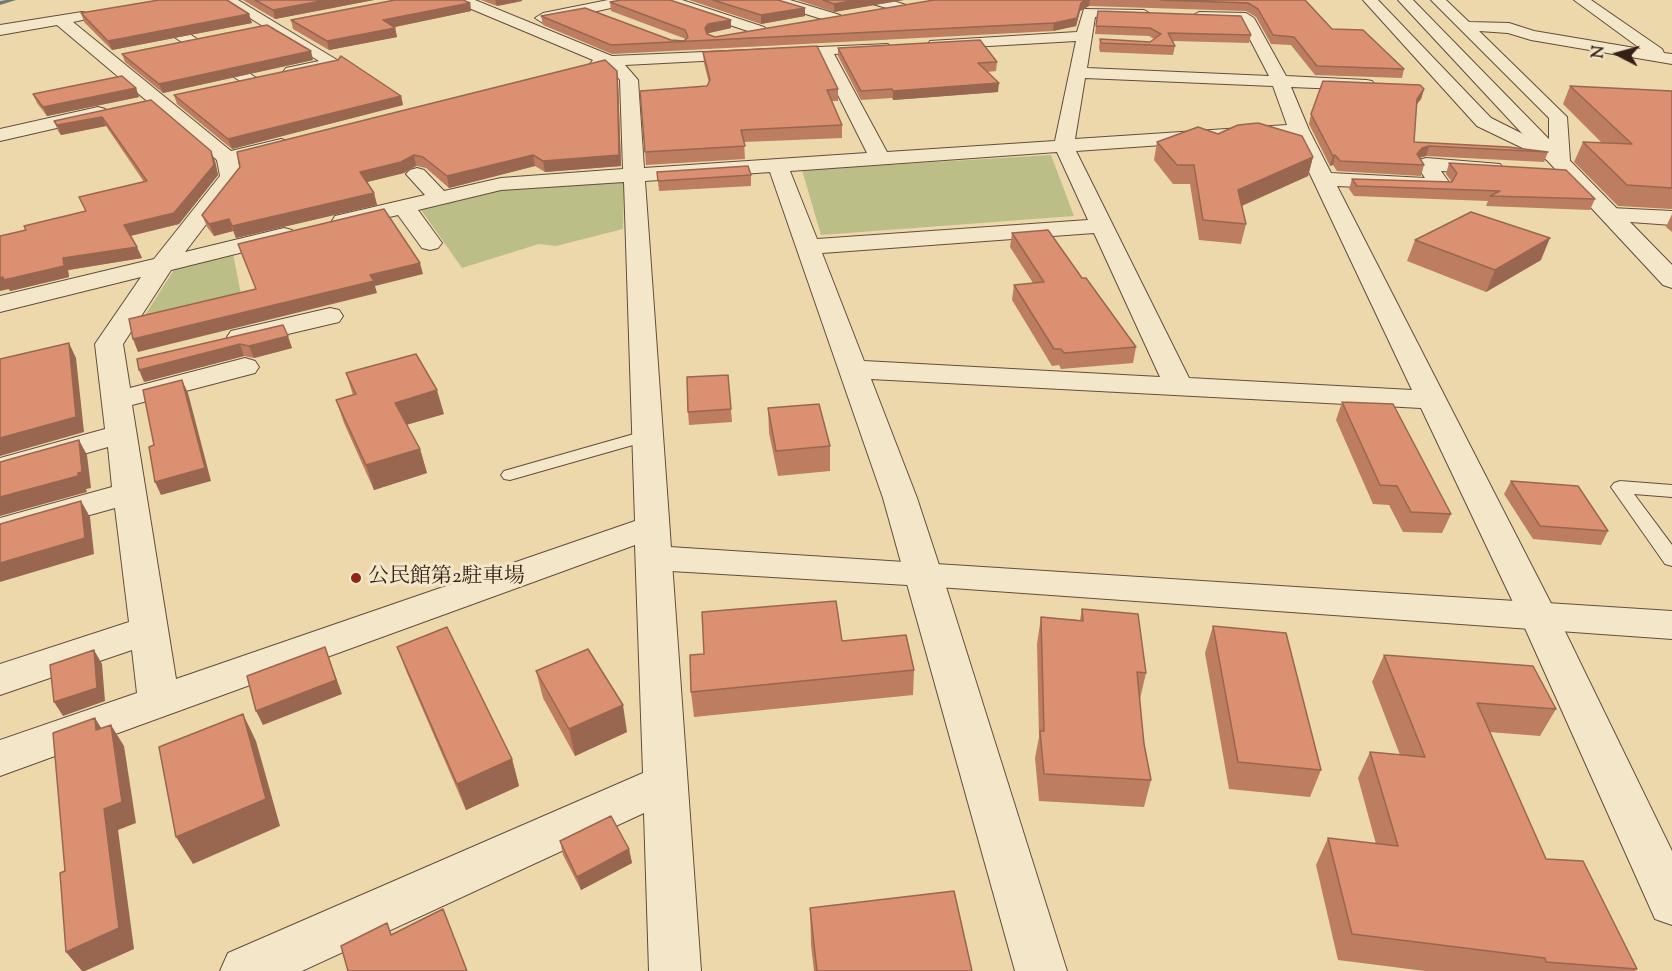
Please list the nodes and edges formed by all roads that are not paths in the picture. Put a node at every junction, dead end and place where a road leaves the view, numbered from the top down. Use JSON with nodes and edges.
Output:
{"nodes":[{"id":1,"x":228,"y":0,"type":"edge"},
{"id":2,"x":462,"y":0,"type":"edge"},
{"id":3,"x":630,"y":0,"type":"edge"},
{"id":4,"x":668,"y":0,"type":"edge"},
{"id":5,"x":775,"y":0,"type":"edge"},
{"id":6,"x":1370,"y":0,"type":"edge"},
{"id":7,"x":1438,"y":0,"type":"edge"},
{"id":8,"x":1581,"y":0,"type":"edge"},
{"id":9,"x":157,"y":3,"type":"edge"},
{"id":10,"x":263,"y":5,"type":"edge"},
{"id":11,"x":1410,"y":5,"type":"edge"},
{"id":12,"x":1090,"y":6,"type":"edge"},
{"id":13,"x":871,"y":7,"type":"edge"},
{"id":14,"x":911,"y":7,"type":"edge"},
{"id":15,"x":243,"y":9,"type":"junction"},
{"id":16,"x":587,"y":9,"type":"junction"},
{"id":17,"x":94,"y":14,"type":"edge"},
{"id":18,"x":1156,"y":14,"type":"edge"},
{"id":19,"x":1179,"y":15,"type":"edge"},
{"id":20,"x":50,"y":17,"type":"junction"},
{"id":21,"x":618,"y":21,"type":"edge"},
{"id":22,"x":295,"y":22,"type":"edge"},
{"id":23,"x":520,"y":23,"type":"junction"},
{"id":24,"x":802,"y":23,"type":"edge"},
{"id":25,"x":973,"y":26,"type":"edge"},
{"id":26,"x":1465,"y":26,"type":"junction"},
{"id":27,"x":272,"y":27,"type":"junction"},
{"id":28,"x":0,"y":30,"type":"edge"},
{"id":29,"x":249,"y":31,"type":"edge"},
{"id":30,"x":725,"y":36,"type":"edge"},
{"id":31,"x":215,"y":38,"type":"edge"},
{"id":32,"x":1083,"y":38,"type":"junction"},
{"id":33,"x":702,"y":40,"type":"edge"},
{"id":34,"x":1010,"y":40,"type":"junction"},
{"id":35,"x":1105,"y":41,"type":"edge"},
{"id":36,"x":192,"y":42,"type":"junction"},
{"id":37,"x":917,"y":45,"type":"edge"},
{"id":38,"x":171,"y":46,"type":"edge"},
{"id":39,"x":894,"y":46,"type":"edge"},
{"id":40,"x":824,"y":50,"type":"junction"},
{"id":41,"x":692,"y":57,"type":"junction"},
{"id":42,"x":1669,"y":58,"type":"edge"},
{"id":43,"x":595,"y":63,"type":"junction"},
{"id":44,"x":1077,"y":73,"type":"junction"},
{"id":45,"x":696,"y":74,"type":"dead end"},
{"id":46,"x":252,"y":81,"type":"junction"},
{"id":47,"x":1280,"y":81,"type":"junction"},
{"id":48,"x":231,"y":85,"type":"edge"},
{"id":49,"x":1382,"y":85,"type":"edge"},
{"id":50,"x":1428,"y":87,"type":"dead end"},
{"id":51,"x":1450,"y":88,"type":"junction"},
{"id":52,"x":1534,"y":93,"type":"junction"},
{"id":53,"x":1557,"y":94,"type":"dead end"},
{"id":54,"x":112,"y":110,"type":"edge"},
{"id":55,"x":1299,"y":130,"type":"junction"},
{"id":56,"x":0,"y":135,"type":"edge"},
{"id":57,"x":293,"y":142,"type":"edge"},
{"id":58,"x":1064,"y":146,"type":"junction"},
{"id":59,"x":227,"y":158,"type":"junction"},
{"id":60,"x":880,"y":158,"type":"junction"},
{"id":61,"x":778,"y":166,"type":"junction"},
{"id":62,"x":1565,"y":166,"type":"junction"},
{"id":63,"x":1515,"y":169,"type":"edge"},
{"id":64,"x":1537,"y":170,"type":"edge"},
{"id":65,"x":417,"y":174,"type":"dead end"},
{"id":66,"x":634,"y":175,"type":"junction"},
{"id":67,"x":1324,"y":179,"type":"junction"},
{"id":68,"x":439,"y":198,"type":"junction"},
{"id":69,"x":404,"y":207,"type":"junction"},
{"id":70,"x":1611,"y":215,"type":"junction"},
{"id":71,"x":1672,"y":218,"type":"edge"},
{"id":72,"x":1102,"y":226,"type":"junction"},
{"id":73,"x":430,"y":243,"type":"dead end"},
{"id":74,"x":808,"y":247,"type":"junction"},
{"id":75,"x":162,"y":265,"type":"junction"},
{"id":76,"x":1672,"y":280,"type":"edge"},
{"id":77,"x":0,"y":304,"type":"edge"},
{"id":78,"x":330,"y":316,"type":"dead end"},
{"id":79,"x":216,"y":344,"type":"edge"},
{"id":80,"x":245,"y":367,"type":"dead end"},
{"id":81,"x":852,"y":369,"type":"junction"},
{"id":82,"x":1179,"y":387,"type":"junction"},
{"id":83,"x":117,"y":400,"type":"junction"},
{"id":84,"x":1432,"y":400,"type":"junction"},
{"id":85,"x":121,"y":434,"type":"junction"},
{"id":86,"x":648,"y":435,"type":"junction"},
{"id":87,"x":0,"y":468,"type":"edge"},
{"id":88,"x":510,"y":475,"type":"dead end"},
{"id":89,"x":1672,"y":491,"type":"edge"},
{"id":90,"x":130,"y":493,"type":"junction"},
{"id":91,"x":0,"y":529,"type":"edge"},
{"id":92,"x":653,"y":542,"type":"junction"},
{"id":93,"x":1672,"y":559,"type":"edge"},
{"id":94,"x":924,"y":574,"type":"junction"},
{"id":95,"x":1539,"y":617,"type":"junction"},
{"id":96,"x":1672,"y":626,"type":"edge"},
{"id":97,"x":148,"y":630,"type":"junction"},
{"id":98,"x":0,"y":680,"type":"edge"},
{"id":99,"x":159,"y":702,"type":"junction"},
{"id":100,"x":0,"y":758,"type":"edge"},
{"id":101,"x":665,"y":783,"type":"junction"},
{"id":102,"x":1672,"y":903,"type":"edge"},
{"id":103,"x":246,"y":971,"type":"edge"},
{"id":104,"x":675,"y":971,"type":"edge"},
{"id":105,"x":1041,"y":971,"type":"edge"}],
"edges":[{"from":1,"to":15,"type":"street"},
{"from":2,"to":23,"type":"street"},
{"from":3,"to":16,"type":"street"},
{"from":4,"to":30,"type":"street"},
{"from":5,"to":24,"type":"street"},
{"from":6,"to":51,"type":"street"},
{"from":7,"to":26,"type":"street"},
{"from":8,"to":42,"type":"street"},
{"from":9,"to":36,"type":"street"},
{"from":10,"to":15,"type":"street"},
{"from":11,"to":62,"type":"street"},
{"from":12,"to":18,"type":"street"},
{"from":12,"to":32,"type":"street"},
{"from":13,"to":14,"type":"street"},
{"from":15,"to":27,"type":"street"},
{"from":16,"to":21,"type":"street"},
{"from":16,"to":23,"type":"street"},
{"from":17,"to":20,"type":"street"},
{"from":19,"to":47,"type":"street"},
{"from":20,"to":28,"type":"street"},
{"from":20,"to":59,"type":"street"},
{"from":22,"to":27,"type":"street"},
{"from":23,"to":43,"type":"street"},
{"from":25,"to":34,"type":"street"},
{"from":26,"to":42,"type":"street"},
{"from":26,"to":52,"type":"street"},
{"from":27,"to":29,"type":"street"},
{"from":27,"to":46,"type":"street"},
{"from":31,"to":36,"type":"street"},
{"from":32,"to":34,"type":"street"},
{"from":32,"to":35,"type":"street"},
{"from":32,"to":44,"type":"street"},
{"from":33,"to":43,"type":"street"},
{"from":34,"to":37,"type":"street"},
{"from":36,"to":38,"type":"street"},
{"from":36,"to":46,"type":"street"},
{"from":39,"to":40,"type":"street"},
{"from":40,"to":41,"type":"street"},
{"from":40,"to":60,"type":"street"},
{"from":41,"to":43,"type":"street"},
{"from":41,"to":45,"type":"street"},
{"from":43,"to":66,"type":"street"},
{"from":44,"to":47,"type":"street"},
{"from":44,"to":58,"type":"street"},
{"from":46,"to":48,"type":"street"},
{"from":47,"to":49,"type":"street"},
{"from":47,"to":55,"type":"street"},
{"from":50,"to":51,"type":"street"},
{"from":51,"to":62,"type":"street"},
{"from":52,"to":53,"type":"street"},
{"from":52,"to":62,"type":"street"},
{"from":54,"to":56,"type":"street"},
{"from":55,"to":58,"type":"street"},
{"from":55,"to":67,"type":"street"},
{"from":57,"to":59,"type":"street"},
{"from":58,"to":60,"type":"street"},
{"from":58,"to":72,"type":"street"},
{"from":59,"to":75,"type":"street"},
{"from":60,"to":61,"type":"street"},
{"from":61,"to":66,"type":"street"},
{"from":61,"to":74,"type":"street"},
{"from":62,"to":64,"type":"street"},
{"from":62,"to":70,"type":"street"},
{"from":63,"to":67,"type":"street"},
{"from":65,"to":68,"type":"street"},
{"from":66,"to":68,"type":"street"},
{"from":66,"to":86,"type":"street"},
{"from":67,"to":84,"type":"street"},
{"from":68,"to":69,"type":"street"},
{"from":69,"to":73,"type":"street"},
{"from":69,"to":75,"type":"street"},
{"from":70,"to":71,"type":"street"},
{"from":70,"to":76,"type":"street"},
{"from":72,"to":74,"type":"street"},
{"from":72,"to":82,"type":"street"},
{"from":74,"to":81,"type":"street"},
{"from":75,"to":77,"type":"street"},
{"from":75,"to":83,"type":"street"},
{"from":78,"to":79,"type":"street"},
{"from":80,"to":83,"type":"street"},
{"from":81,"to":82,"type":"street"},
{"from":81,"to":94,"type":"street"},
{"from":82,"to":84,"type":"street"},
{"from":83,"to":85,"type":"street"},
{"from":84,"to":95,"type":"street"},
{"from":85,"to":87,"type":"street"},
{"from":85,"to":90,"type":"street"},
{"from":86,"to":88,"type":"lane"},
{"from":86,"to":92,"type":"street"},
{"from":89,"to":93,"type":"lane"},
{"from":90,"to":91,"type":"street"},
{"from":90,"to":97,"type":"street"},
{"from":92,"to":94,"type":"street"},
{"from":92,"to":99,"type":"street"},
{"from":92,"to":101,"type":"street"},
{"from":94,"to":95,"type":"street"},
{"from":94,"to":105,"type":"street"},
{"from":95,"to":96,"type":"street"},
{"from":95,"to":102,"type":"street"},
{"from":97,"to":98,"type":"street"},
{"from":97,"to":99,"type":"street"},
{"from":99,"to":100,"type":"street"},
{"from":101,"to":103,"type":"street"},
{"from":101,"to":104,"type":"street"}]}
